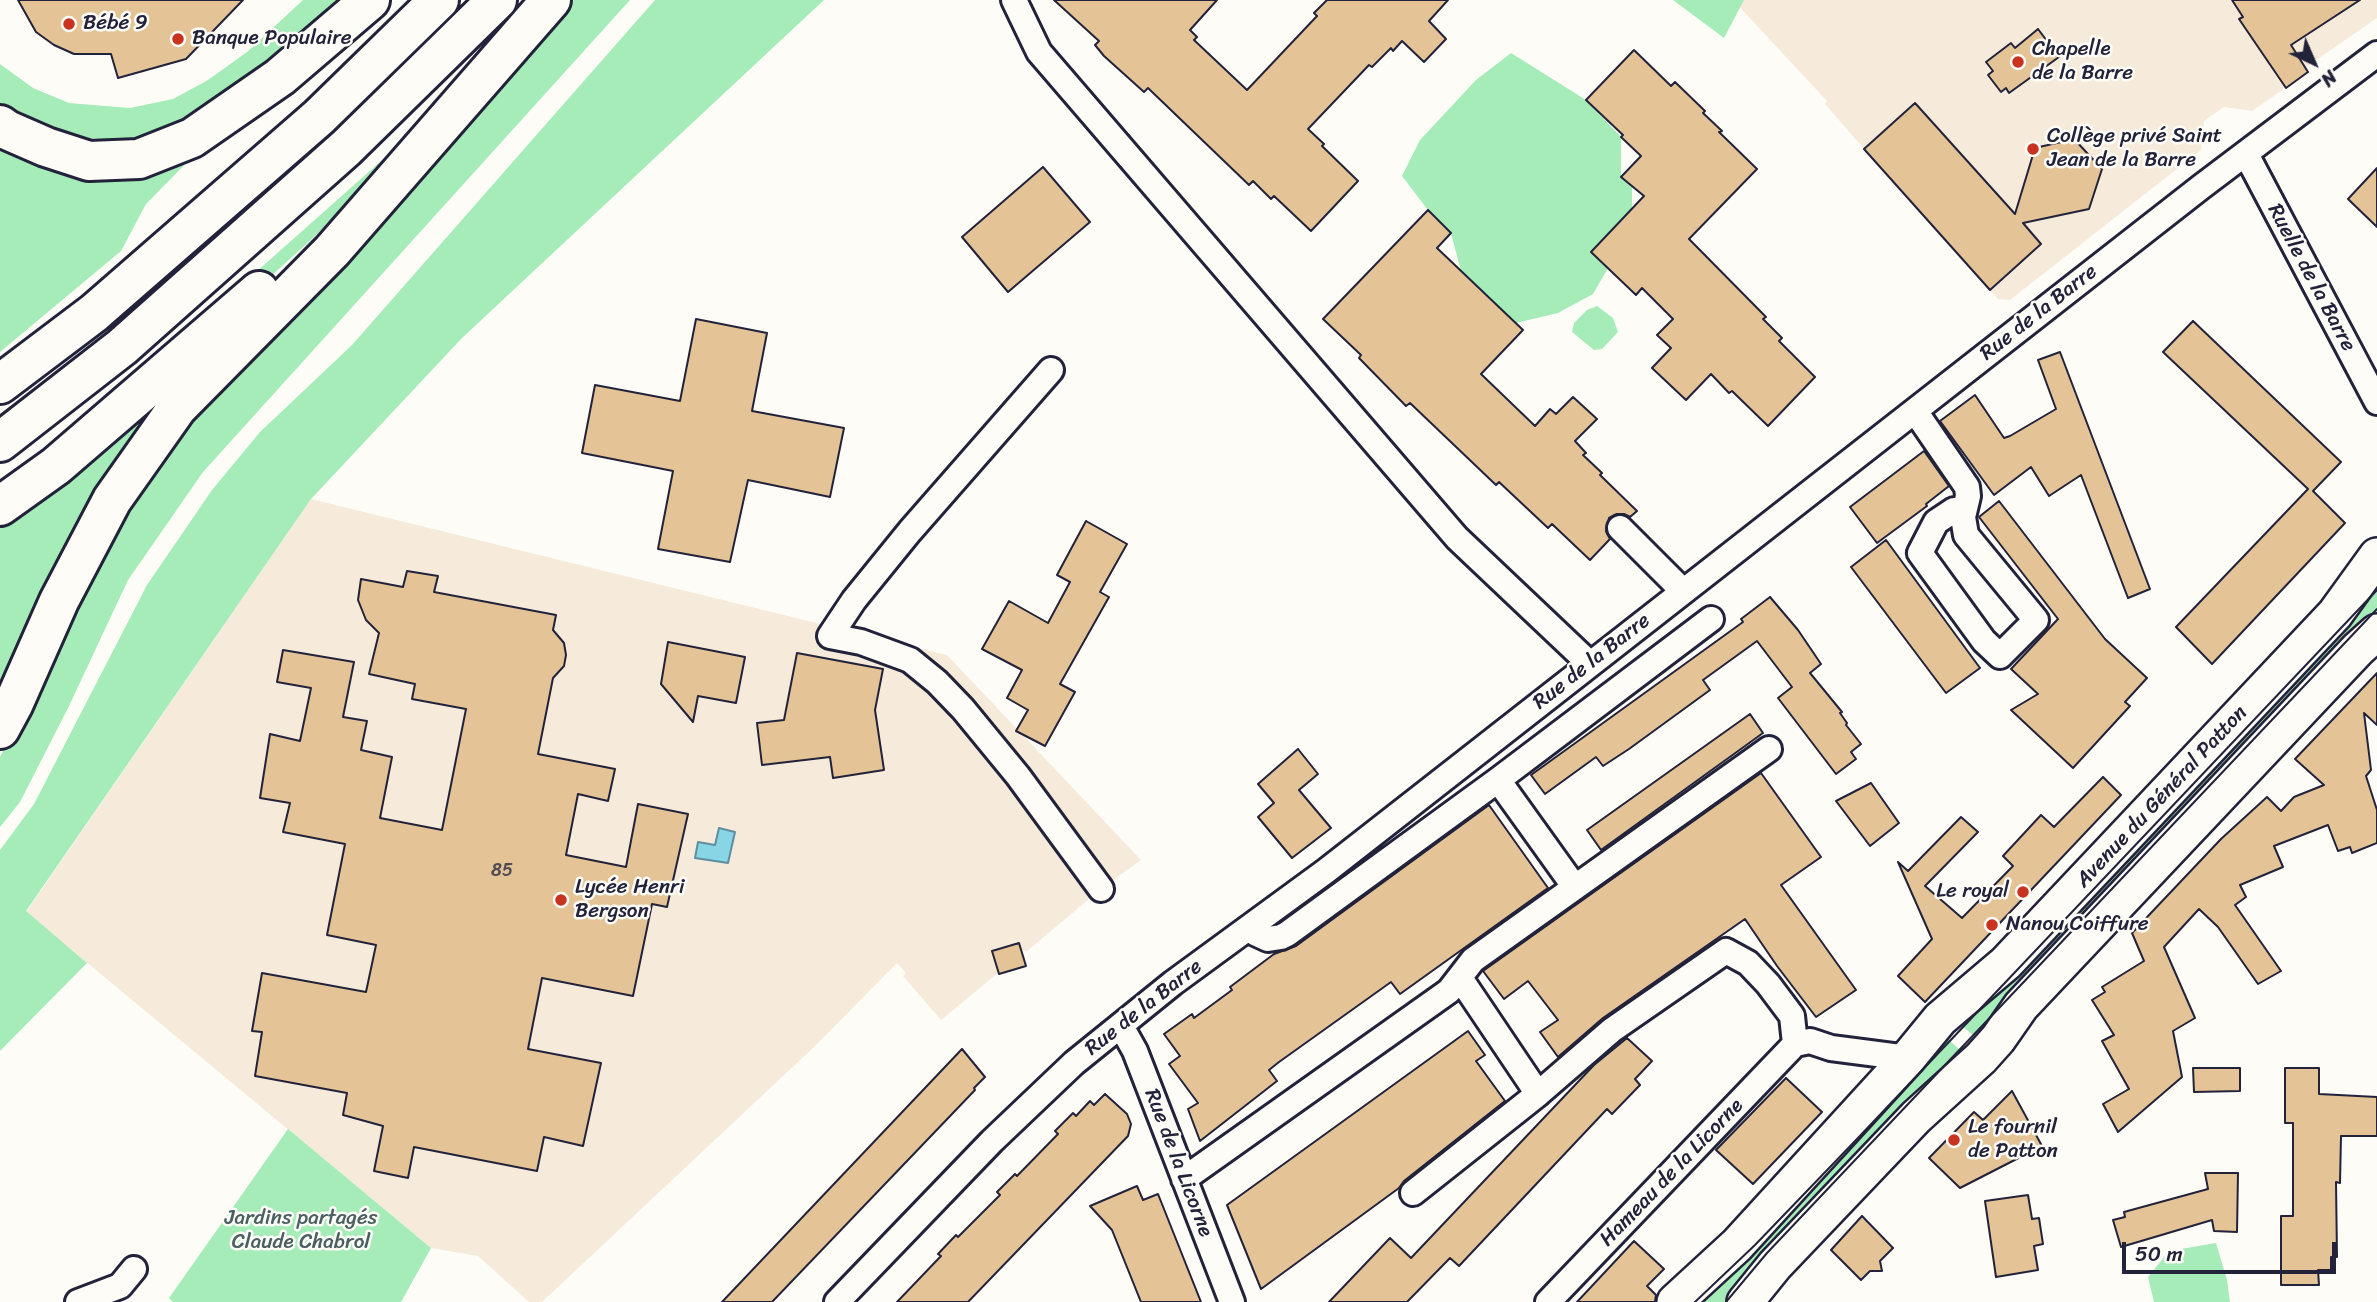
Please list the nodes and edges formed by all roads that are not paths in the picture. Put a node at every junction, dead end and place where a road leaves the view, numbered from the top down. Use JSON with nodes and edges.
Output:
{"nodes":[{"id":1,"x":370,"y":0,"type":"edge"},
{"id":2,"x":439,"y":0,"type":"edge"},
{"id":3,"x":497,"y":0,"type":"edge"},
{"id":4,"x":551,"y":0,"type":"edge"},
{"id":5,"x":1014,"y":0,"type":"edge"},
{"id":6,"x":2377,"y":54,"type":"edge"},
{"id":7,"x":0,"y":125,"type":"edge"},
{"id":8,"x":2246,"y":154,"type":"junction"},
{"id":9,"x":404,"y":166,"type":"junction"},
{"id":10,"x":1051,"y":370,"type":"dead end"},
{"id":11,"x":0,"y":384,"type":"edge"},
{"id":12,"x":2377,"y":402,"type":"edge"},
{"id":13,"x":1915,"y":411,"type":"junction"},
{"id":14,"x":0,"y":442,"type":"edge"},
{"id":15,"x":0,"y":506,"type":"edge"},
{"id":16,"x":1964,"y":510,"type":"junction"},
{"id":17,"x":1620,"y":528,"type":"dead end"},
{"id":18,"x":2377,"y":556,"type":"edge"},
{"id":19,"x":1683,"y":591,"type":"junction"},
{"id":20,"x":1711,"y":619,"type":"dead end"},
{"id":21,"x":2377,"y":632,"type":"edge"},
{"id":22,"x":1590,"y":664,"type":"junction"},
{"id":23,"x":0,"y":729,"type":"edge"},
{"id":24,"x":1769,"y":749,"type":"dead end"},
{"id":25,"x":1498,"y":780,"type":"junction"},
{"id":26,"x":1574,"y":886,"type":"junction"},
{"id":27,"x":1101,"y":889,"type":"dead end"},
{"id":28,"x":1250,"y":928,"type":"junction"},
{"id":29,"x":1460,"y":978,"type":"junction"},
{"id":30,"x":1121,"y":1026,"type":"junction"},
{"id":31,"x":1795,"y":1044,"type":"junction"},
{"id":32,"x":1908,"y":1058,"type":"junction"},
{"id":33,"x":1538,"y":1094,"type":"junction"},
{"id":34,"x":1184,"y":1179,"type":"junction"},
{"id":35,"x":1413,"y":1193,"type":"dead end"},
{"id":36,"x":134,"y":1269,"type":"dead end"},
{"id":37,"x":78,"y":1302,"type":"edge"},
{"id":38,"x":837,"y":1302,"type":"edge"},
{"id":39,"x":1232,"y":1302,"type":"edge"},
{"id":40,"x":1548,"y":1302,"type":"edge"},
{"id":41,"x":1675,"y":1302,"type":"edge"},
{"id":42,"x":1745,"y":1302,"type":"edge"}],
"edges":[{"from":1,"to":7,"type":"highway"},
{"from":2,"to":11,"type":"highway"},
{"from":3,"to":14,"type":"highway"},
{"from":4,"to":9,"type":"highway"},
{"from":5,"to":22,"type":"street"},
{"from":6,"to":8,"type":"street","name":"Rue de la Barre"},
{"from":8,"to":12,"type":"street","name":"Ruelle de la Barre"},
{"from":8,"to":13,"type":"street","name":"Rue de la Barre"},
{"from":9,"to":15,"type":"highway"},
{"from":9,"to":23,"type":"highway"},
{"from":10,"to":27,"type":"street"},
{"from":13,"to":16,"type":"street"},
{"from":13,"to":19,"type":"street","name":"Rue de la Barre"},
{"from":16,"to":16,"type":"street"},
{"from":17,"to":19,"type":"street"},
{"from":18,"to":32,"type":"street","name":"Avenue du Général Patton"},
{"from":19,"to":22,"type":"street","name":"Rue de la Barre"},
{"from":20,"to":25,"type":"street"},
{"from":21,"to":42,"type":"street","name":"Avenue du Général Patton"},
{"from":22,"to":28,"type":"street","name":"Rue de la Barre"},
{"from":24,"to":26,"type":"street"},
{"from":25,"to":26,"type":"street"},
{"from":25,"to":28,"type":"street"},
{"from":26,"to":29,"type":"street"},
{"from":28,"to":30,"type":"street","name":"Rue de la Barre"},
{"from":29,"to":33,"type":"street"},
{"from":29,"to":34,"type":"street"},
{"from":30,"to":34,"type":"street","name":"Rue de la Licorne"},
{"from":30,"to":38,"type":"street","name":"Rue de la Barre"},
{"from":31,"to":32,"type":"street"},
{"from":31,"to":33,"type":"street"},
{"from":31,"to":40,"type":"street","name":"Hameau de la Licorne"},
{"from":32,"to":41,"type":"street","name":"Avenue du Général Patton"},
{"from":33,"to":35,"type":"street"},
{"from":34,"to":39,"type":"street","name":"Rue de la Licorne"},
{"from":36,"to":37,"type":"street"}]}
